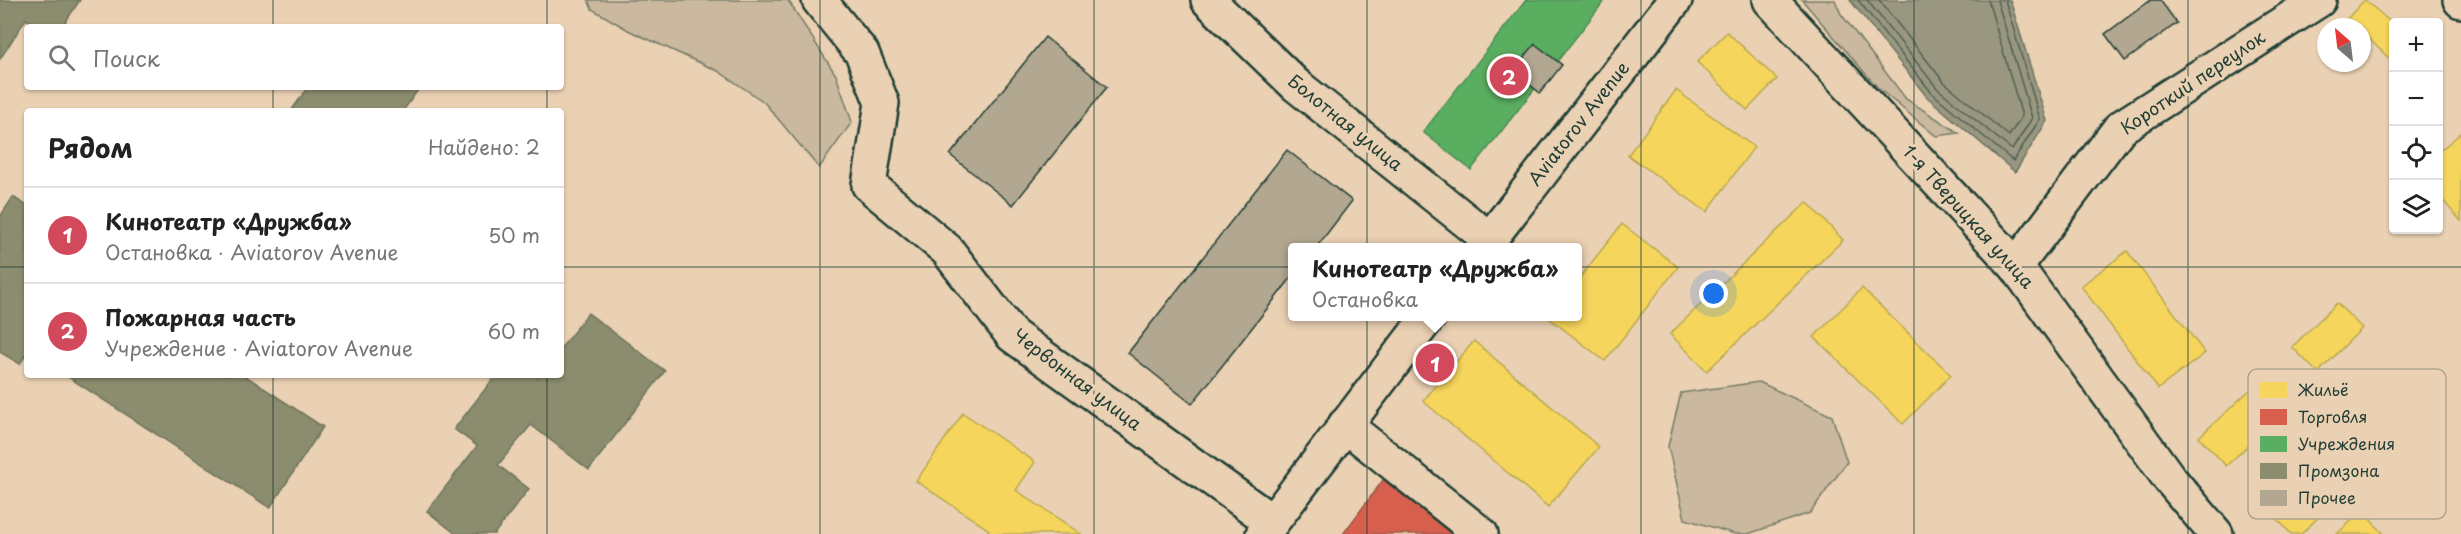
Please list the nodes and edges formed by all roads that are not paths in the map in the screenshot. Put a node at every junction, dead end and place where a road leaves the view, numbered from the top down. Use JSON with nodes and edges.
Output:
{"nodes":[{"id":1,"x":819,"y":0,"type":"edge"},
{"id":2,"x":1208,"y":0,"type":"edge"},
{"id":3,"x":1675,"y":0,"type":"edge"},
{"id":4,"x":1770,"y":0,"type":"edge"},
{"id":5,"x":2319,"y":0,"type":"edge"},
{"id":6,"x":1486,"y":243,"type":"edge"},
{"id":7,"x":2016,"y":266,"type":"junction"},
{"id":8,"x":1425,"y":321,"type":"edge"},
{"id":9,"x":1345,"y":425,"type":"junction"},
{"id":10,"x":1267,"y":528,"type":"edge"},
{"id":11,"x":1481,"y":534,"type":"edge"},
{"id":12,"x":2216,"y":534,"type":"edge"}],
"edges":[{"from":1,"to":10,"type":"street","name":"Червонная улица"},
{"from":2,"to":6,"type":"street","name":"Болотная улица"},
{"from":3,"to":6,"type":"street","name":"Aviatorov Avenue"},
{"from":4,"to":7,"type":"street","name":"1-я Тверицкая улица"},
{"from":5,"to":7,"type":"street","name":"Короткий переулок"},
{"from":7,"to":12,"type":"street","name":"1-я Тверицкая улица"},
{"from":8,"to":9,"type":"street"},
{"from":9,"to":10,"type":"street"},
{"from":9,"to":11,"type":"street"}]}
